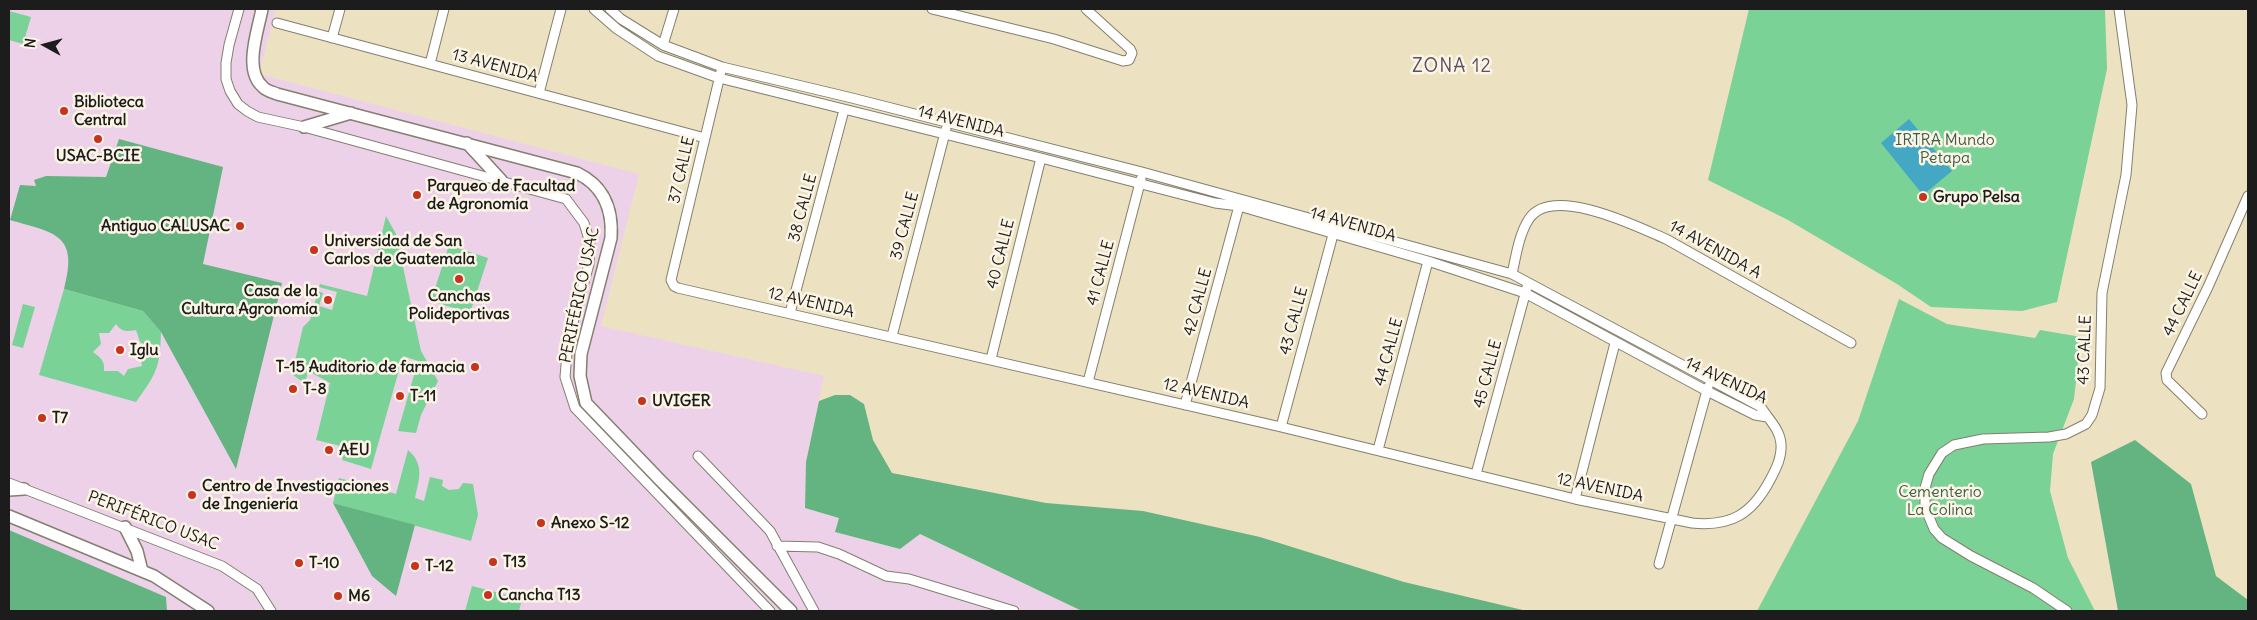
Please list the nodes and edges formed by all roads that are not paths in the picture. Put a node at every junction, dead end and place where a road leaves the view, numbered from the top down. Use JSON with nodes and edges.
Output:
{"nodes":[{"id":1,"x":239,"y":9,"type":"edge"},
{"id":2,"x":262,"y":9,"type":"edge"},
{"id":3,"x":340,"y":9,"type":"edge"},
{"id":4,"x":444,"y":9,"type":"edge"},
{"id":5,"x":561,"y":9,"type":"edge"},
{"id":6,"x":594,"y":9,"type":"edge"},
{"id":7,"x":610,"y":9,"type":"edge"},
{"id":8,"x":674,"y":9,"type":"edge"},
{"id":9,"x":932,"y":9,"type":"edge"},
{"id":10,"x":1086,"y":9,"type":"edge"},
{"id":11,"x":2119,"y":9,"type":"edge"},
{"id":12,"x":277,"y":23,"type":"dead end"},
{"id":13,"x":332,"y":38,"type":"junction"},
{"id":14,"x":663,"y":46,"type":"junction"},
{"id":15,"x":430,"y":64,"type":"junction"},
{"id":16,"x":722,"y":67,"type":"junction"},
{"id":17,"x":719,"y":78,"type":"junction"},
{"id":18,"x":539,"y":93,"type":"junction"},
{"id":19,"x":844,"y":110,"type":"junction"},
{"id":20,"x":352,"y":112,"type":"junction"},
{"id":21,"x":948,"y":123,"type":"junction"},
{"id":22,"x":304,"y":127,"type":"junction"},
{"id":23,"x":945,"y":134,"type":"junction"},
{"id":24,"x":705,"y":138,"type":"junction"},
{"id":25,"x":467,"y":143,"type":"junction"},
{"id":26,"x":1041,"y":158,"type":"junction"},
{"id":27,"x":1142,"y":172,"type":"junction"},
{"id":28,"x":501,"y":180,"type":"junction"},
{"id":29,"x":1140,"y":184,"type":"junction"},
{"id":30,"x":2248,"y":196,"type":"edge"},
{"id":31,"x":1239,"y":206,"type":"junction"},
{"id":32,"x":1336,"y":224,"type":"junction"},
{"id":33,"x":1333,"y":235,"type":"junction"},
{"id":34,"x":1428,"y":261,"type":"junction"},
{"id":35,"x":1512,"y":274,"type":"junction"},
{"id":36,"x":671,"y":280,"type":"joint"},
{"id":37,"x":1528,"y":282,"type":"junction"},
{"id":38,"x":1525,"y":293,"type":"junction"},
{"id":39,"x":790,"y":313,"type":"junction"},
{"id":40,"x":892,"y":336,"type":"junction"},
{"id":41,"x":1615,"y":343,"type":"junction"},
{"id":42,"x":1851,"y":343,"type":"dead end"},
{"id":43,"x":991,"y":359,"type":"junction"},
{"id":44,"x":1710,"y":379,"type":"junction"},
{"id":45,"x":1088,"y":382,"type":"junction"},
{"id":46,"x":1707,"y":391,"type":"junction"},
{"id":47,"x":1185,"y":405,"type":"junction"},
{"id":48,"x":2202,"y":414,"type":"dead end"},
{"id":49,"x":1767,"y":417,"type":"junction"},
{"id":50,"x":1281,"y":427,"type":"junction"},
{"id":51,"x":1378,"y":450,"type":"junction"},
{"id":52,"x":698,"y":456,"type":"dead end"},
{"id":53,"x":1476,"y":474,"type":"junction"},
{"id":54,"x":9,"y":483,"type":"edge"},
{"id":55,"x":24,"y":489,"type":"junction"},
{"id":56,"x":9,"y":490,"type":"edge"},
{"id":57,"x":1575,"y":498,"type":"junction"},
{"id":58,"x":9,"y":516,"type":"edge"},
{"id":59,"x":1672,"y":519,"type":"junction"},
{"id":60,"x":125,"y":527,"type":"junction"},
{"id":61,"x":777,"y":546,"type":"junction"},
{"id":62,"x":1659,"y":564,"type":"dead end"},
{"id":63,"x":142,"y":571,"type":"junction"},
{"id":64,"x":208,"y":611,"type":"edge"},
{"id":65,"x":271,"y":611,"type":"edge"},
{"id":66,"x":770,"y":611,"type":"edge"},
{"id":67,"x":791,"y":611,"type":"edge"},
{"id":68,"x":814,"y":611,"type":"edge"},
{"id":69,"x":1014,"y":611,"type":"edge"},
{"id":70,"x":2067,"y":611,"type":"edge"}],
"edges":[{"from":1,"to":22,"type":"street","name":"PERIFÉRICO USAC"},
{"from":2,"to":20,"type":"street","name":"PERIFÉRICO USAC"},
{"from":3,"to":13,"type":"street"},
{"from":4,"to":15,"type":"street"},
{"from":5,"to":18,"type":"street"},
{"from":6,"to":17,"type":"street","name":"14 AVENIDA"},
{"from":7,"to":14,"type":"street","name":"14 AVENIDA"},
{"from":8,"to":14,"type":"street"},
{"from":9,"to":10,"type":"street"},
{"from":11,"to":70,"type":"street","name":"43 CALLE"},
{"from":12,"to":13,"type":"street","name":"13 AVENIDA"},
{"from":13,"to":15,"type":"street","name":"13 AVENIDA"},
{"from":14,"to":16,"type":"street","name":"14 AVENIDA"},
{"from":15,"to":18,"type":"street","name":"13 AVENIDA"},
{"from":16,"to":17,"type":"street","name":"37 CALLE"},
{"from":16,"to":21,"type":"street","name":"14 AVENIDA"},
{"from":17,"to":19,"type":"street","name":"14 AVENIDA"},
{"from":17,"to":24,"type":"street","name":"37 CALLE"},
{"from":18,"to":24,"type":"street","name":"13 AVENIDA"},
{"from":19,"to":23,"type":"street","name":"14 AVENIDA"},
{"from":19,"to":39,"type":"street","name":"38 CALLE"},
{"from":20,"to":22,"type":"street"},
{"from":20,"to":25,"type":"street","name":"PERIFÉRICO USAC"},
{"from":21,"to":23,"type":"street","name":"39 CALLE"},
{"from":21,"to":27,"type":"street","name":"14 AVENIDA"},
{"from":22,"to":28,"type":"street","name":"PERIFÉRICO USAC"},
{"from":23,"to":26,"type":"street","name":"14 AVENIDA"},
{"from":23,"to":40,"type":"street","name":"39 CALLE"},
{"from":24,"to":36,"type":"street","name":"37 CALLE"},
{"from":25,"to":28,"type":"street"},
{"from":25,"to":67,"type":"street","name":"PERIFÉRICO USAC"},
{"from":26,"to":29,"type":"street","name":"14 AVENIDA"},
{"from":26,"to":43,"type":"street","name":"40 CALLE"},
{"from":27,"to":29,"type":"street","name":"41 CALLE"},
{"from":27,"to":32,"type":"street","name":"14 AVENIDA"},
{"from":28,"to":66,"type":"street","name":"PERIFÉRICO USAC"},
{"from":29,"to":31,"type":"street","name":"14 AVENIDA"},
{"from":29,"to":45,"type":"street","name":"41 CALLE"},
{"from":30,"to":48,"type":"street","name":"44 CALLE"},
{"from":31,"to":33,"type":"street","name":"14 AVENIDA"},
{"from":31,"to":47,"type":"street","name":"42 CALLE"},
{"from":32,"to":33,"type":"street","name":"43 CALLE"},
{"from":32,"to":35,"type":"street","name":"14 AVENIDA"},
{"from":33,"to":34,"type":"street","name":"14 AVENIDA"},
{"from":33,"to":50,"type":"street","name":"43 CALLE"},
{"from":34,"to":38,"type":"street","name":"14 AVENIDA"},
{"from":34,"to":51,"type":"street","name":"44 CALLE"},
{"from":35,"to":37,"type":"street","name":"14 AVENIDA"},
{"from":35,"to":42,"type":"street","name":"14 AVENIDA A"},
{"from":36,"to":39,"type":"street","name":"12 AVENIDA"},
{"from":37,"to":38,"type":"street","name":"45 CALLE"},
{"from":37,"to":44,"type":"street","name":"14 AVENIDA"},
{"from":38,"to":41,"type":"street","name":"14 AVENIDA"},
{"from":38,"to":53,"type":"street","name":"45 CALLE"},
{"from":39,"to":40,"type":"street","name":"12 AVENIDA"},
{"from":40,"to":43,"type":"street","name":"12 AVENIDA"},
{"from":41,"to":46,"type":"street","name":"14 AVENIDA"},
{"from":41,"to":57,"type":"street"},
{"from":43,"to":45,"type":"street","name":"12 AVENIDA"},
{"from":44,"to":46,"type":"street"},
{"from":44,"to":49,"type":"street","name":"14 AVENIDA"},
{"from":45,"to":47,"type":"street","name":"12 AVENIDA"},
{"from":46,"to":49,"type":"street","name":"14 AVENIDA"},
{"from":46,"to":59,"type":"street"},
{"from":47,"to":50,"type":"street","name":"12 AVENIDA"},
{"from":49,"to":59,"type":"street","name":"12 AVENIDA"},
{"from":50,"to":51,"type":"street","name":"12 AVENIDA"},
{"from":51,"to":53,"type":"street","name":"12 AVENIDA"},
{"from":52,"to":61,"type":"street"},
{"from":53,"to":57,"type":"street","name":"12 AVENIDA"},
{"from":54,"to":55,"type":"street","name":"PERIFÉRICO USAC"},
{"from":55,"to":56,"type":"street"},
{"from":55,"to":60,"type":"street","name":"PERIFÉRICO USAC"},
{"from":57,"to":59,"type":"street","name":"12 AVENIDA"},
{"from":58,"to":63,"type":"street"},
{"from":59,"to":62,"type":"street"},
{"from":60,"to":63,"type":"street"},
{"from":60,"to":65,"type":"street","name":"PERIFÉRICO USAC"},
{"from":61,"to":68,"type":"street"},
{"from":61,"to":69,"type":"street"},
{"from":63,"to":64,"type":"street"}]}
